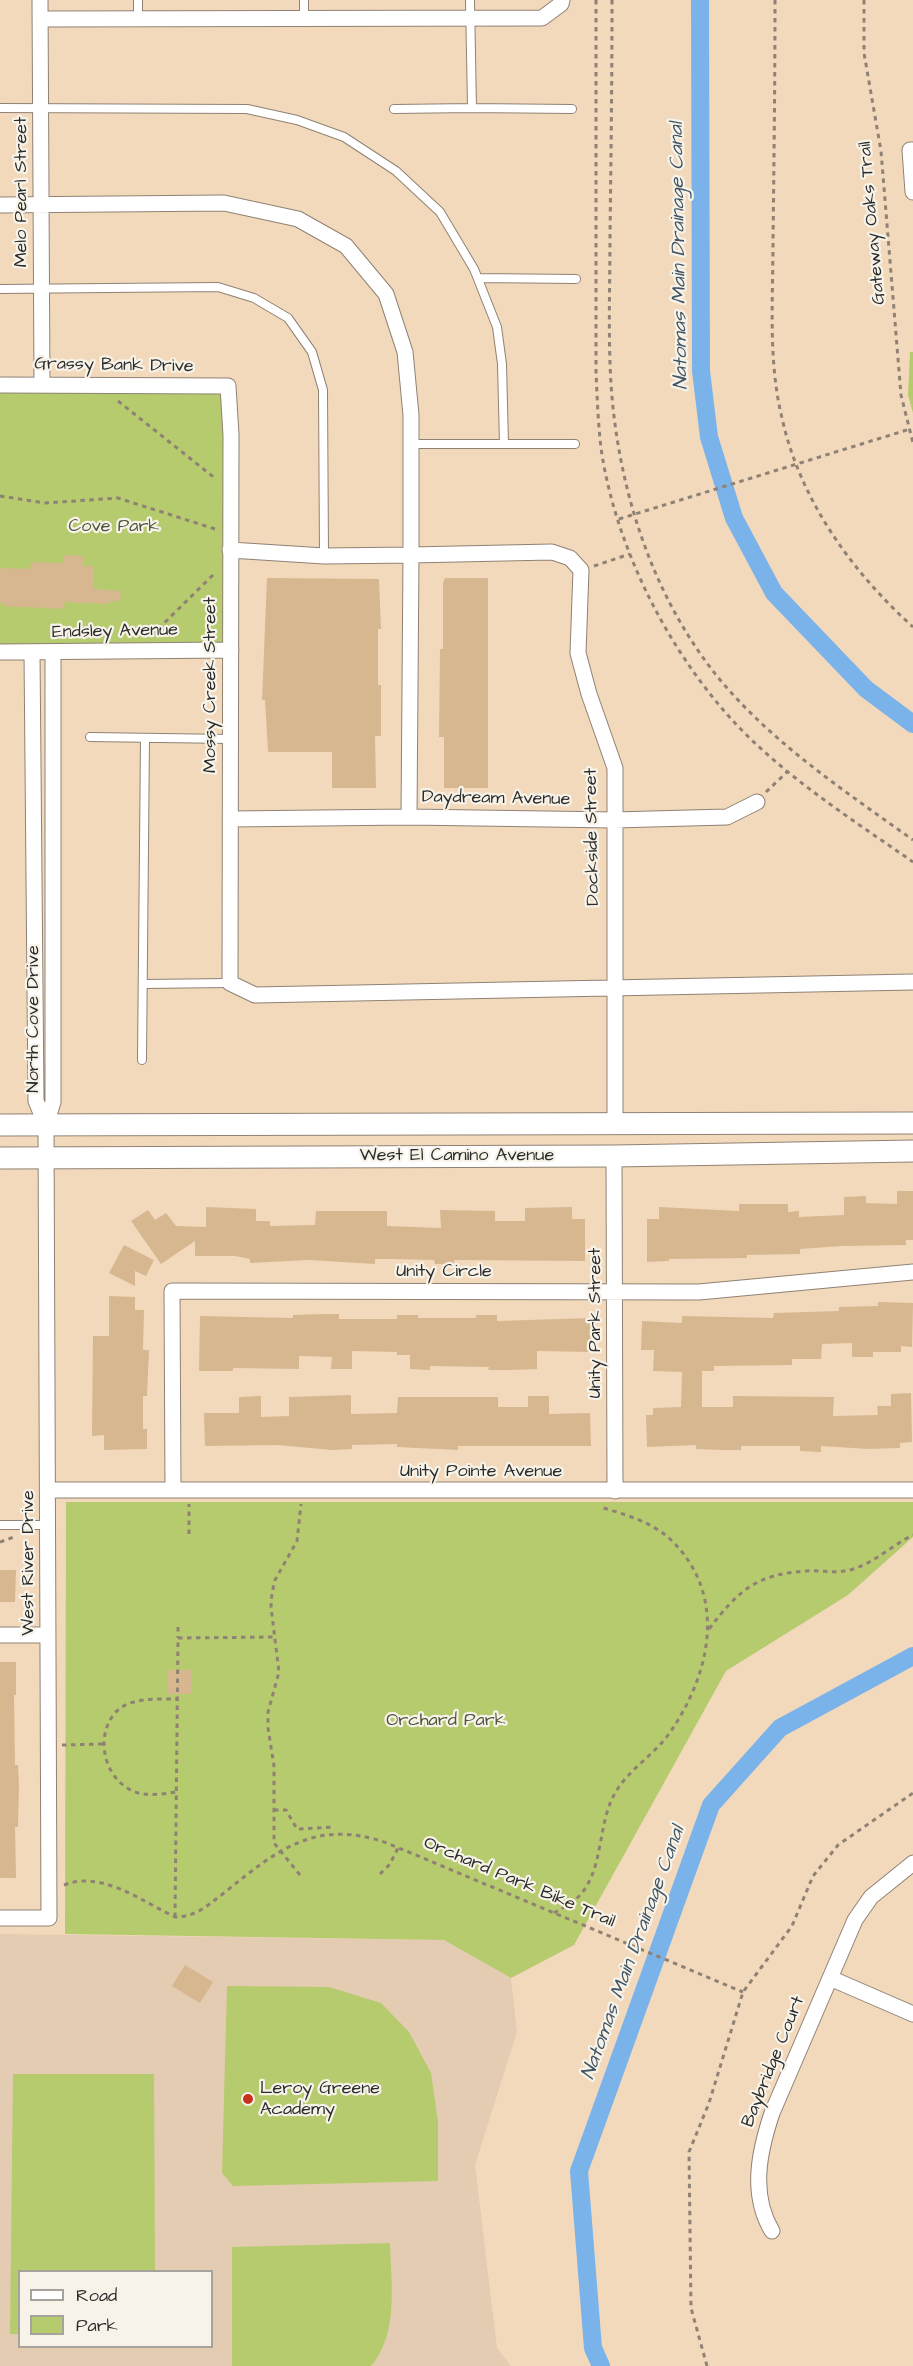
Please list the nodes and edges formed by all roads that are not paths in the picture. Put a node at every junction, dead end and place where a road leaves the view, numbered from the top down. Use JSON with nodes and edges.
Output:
{"nodes":[{"id":1,"x":40,"y":0,"type":"edge"},
{"id":2,"x":138,"y":0,"type":"edge"},
{"id":3,"x":304,"y":0,"type":"edge"},
{"id":4,"x":470,"y":0,"type":"edge"},
{"id":5,"x":562,"y":2,"type":"edge"},
{"id":6,"x":304,"y":18,"type":"junction"},
{"id":7,"x":470,"y":18,"type":"junction"},
{"id":8,"x":41,"y":19,"type":"junction"},
{"id":9,"x":138,"y":19,"type":"junction"},
{"id":10,"x":0,"y":108,"type":"edge"},
{"id":11,"x":472,"y":108,"type":"junction"},
{"id":12,"x":41,"y":109,"type":"junction"},
{"id":13,"x":572,"y":109,"type":"dead end"},
{"id":14,"x":394,"y":110,"type":"dead end"},
{"id":15,"x":913,"y":150,"type":"edge"},
{"id":16,"x":913,"y":192,"type":"edge"},
{"id":17,"x":42,"y":204,"type":"junction"},
{"id":18,"x":0,"y":206,"type":"edge"},
{"id":19,"x":478,"y":278,"type":"junction"},
{"id":20,"x":576,"y":279,"type":"dead end"},
{"id":21,"x":0,"y":289,"type":"edge"},
{"id":22,"x":42,"y":289,"type":"junction"},
{"id":23,"x":42,"y":384,"type":"junction"},
{"id":24,"x":0,"y":385,"type":"edge"},
{"id":25,"x":228,"y":386,"type":"joint"},
{"id":26,"x":411,"y":444,"type":"junction"},
{"id":27,"x":504,"y":444,"type":"junction"},
{"id":28,"x":575,"y":444,"type":"dead end"},
{"id":29,"x":230,"y":548,"type":"junction"},
{"id":30,"x":411,"y":555,"type":"junction"},
{"id":31,"x":324,"y":556,"type":"junction"},
{"id":32,"x":231,"y":650,"type":"junction"},
{"id":33,"x":0,"y":652,"type":"edge"},
{"id":34,"x":33,"y":653,"type":"junction"},
{"id":35,"x":52,"y":653,"type":"junction"},
{"id":36,"x":90,"y":737,"type":"dead end"},
{"id":37,"x":145,"y":738,"type":"junction"},
{"id":38,"x":231,"y":739,"type":"junction"},
{"id":39,"x":757,"y":802,"type":"road end"},
{"id":40,"x":409,"y":817,"type":"junction"},
{"id":41,"x":231,"y":819,"type":"junction"},
{"id":42,"x":614,"y":820,"type":"junction"},
{"id":43,"x":913,"y":982,"type":"edge"},
{"id":44,"x":230,"y":983,"type":"junction"},
{"id":45,"x":143,"y":984,"type":"junction"},
{"id":46,"x":614,"y":987,"type":"junction"},
{"id":47,"x":142,"y":1060,"type":"dead end"},
{"id":48,"x":615,"y":1124,"type":"junction"},
{"id":49,"x":913,"y":1124,"type":"edge"},
{"id":50,"x":0,"y":1125,"type":"edge"},
{"id":51,"x":46,"y":1125,"type":"junction"},
{"id":52,"x":913,"y":1151,"type":"edge"},
{"id":53,"x":614,"y":1156,"type":"junction"},
{"id":54,"x":0,"y":1158,"type":"edge"},
{"id":55,"x":48,"y":1158,"type":"junction"},
{"id":56,"x":913,"y":1272,"type":"edge"},
{"id":57,"x":614,"y":1292,"type":"junction"},
{"id":58,"x":48,"y":1490,"type":"junction"},
{"id":59,"x":173,"y":1490,"type":"junction"},
{"id":60,"x":913,"y":1490,"type":"edge"},
{"id":61,"x":615,"y":1491,"type":"junction"},
{"id":62,"x":0,"y":1525,"type":"edge"},
{"id":63,"x":48,"y":1525,"type":"junction"},
{"id":64,"x":0,"y":1635,"type":"edge"},
{"id":65,"x":48,"y":1635,"type":"junction"},
{"id":66,"x":913,"y":1863,"type":"edge"},
{"id":67,"x":0,"y":1918,"type":"edge"},
{"id":68,"x":830,"y":1978,"type":"junction"},
{"id":69,"x":913,"y":2014,"type":"edge"},
{"id":70,"x":772,"y":2232,"type":"dead end"}],
"edges":[{"from":1,"to":8,"type":"street","name":"Melo Pearl Street"},
{"from":2,"to":9,"type":"lane"},
{"from":3,"to":6,"type":"lane"},
{"from":4,"to":7,"type":"lane"},
{"from":5,"to":7,"type":"street"},
{"from":6,"to":7,"type":"street"},
{"from":6,"to":9,"type":"street"},
{"from":7,"to":11,"type":"lane"},
{"from":8,"to":9,"type":"street"},
{"from":8,"to":12,"type":"street","name":"Melo Pearl Street"},
{"from":10,"to":12,"type":"lane"},
{"from":11,"to":13,"type":"lane"},
{"from":11,"to":14,"type":"lane"},
{"from":12,"to":17,"type":"street","name":"Melo Pearl Street"},
{"from":12,"to":19,"type":"lane"},
{"from":15,"to":16,"type":"street"},
{"from":17,"to":18,"type":"street"},
{"from":17,"to":22,"type":"street","name":"Melo Pearl Street"},
{"from":17,"to":26,"type":"street"},
{"from":19,"to":20,"type":"lane"},
{"from":19,"to":27,"type":"lane"},
{"from":21,"to":22,"type":"lane"},
{"from":22,"to":23,"type":"street","name":"Melo Pearl Street"},
{"from":22,"to":31,"type":"lane"},
{"from":23,"to":24,"type":"street","name":"Grassy Bank Drive"},
{"from":23,"to":25,"type":"street","name":"Grassy Bank Drive"},
{"from":25,"to":29,"type":"street","name":"Mossy Creek Street"},
{"from":26,"to":27,"type":"lane"},
{"from":26,"to":30,"type":"street"},
{"from":27,"to":28,"type":"lane"},
{"from":29,"to":31,"type":"street"},
{"from":29,"to":32,"type":"street","name":"Mossy Creek Street"},
{"from":30,"to":31,"type":"street"},
{"from":30,"to":40,"type":"street"},
{"from":30,"to":42,"type":"street","name":"Dockside Street"},
{"from":32,"to":35,"type":"street","name":"Endsley Avenue"},
{"from":32,"to":38,"type":"street","name":"Mossy Creek Street"},
{"from":33,"to":34,"type":"street","name":"Endsley Avenue"},
{"from":34,"to":35,"type":"street","name":"Endsley Avenue"},
{"from":34,"to":51,"type":"street","name":"North Cove Drive"},
{"from":35,"to":51,"type":"street","name":"North Cove Drive"},
{"from":36,"to":37,"type":"lane"},
{"from":37,"to":38,"type":"lane"},
{"from":37,"to":45,"type":"lane"},
{"from":38,"to":41,"type":"street","name":"Mossy Creek Street"},
{"from":39,"to":42,"type":"street","name":"Daydream Avenue"},
{"from":40,"to":41,"type":"street","name":"Daydream Avenue"},
{"from":40,"to":42,"type":"street","name":"Daydream Avenue"},
{"from":41,"to":44,"type":"street","name":"Mossy Creek Street"},
{"from":42,"to":46,"type":"street","name":"Dockside Street"},
{"from":43,"to":46,"type":"street"},
{"from":44,"to":45,"type":"lane"},
{"from":44,"to":46,"type":"street"},
{"from":45,"to":47,"type":"lane"},
{"from":46,"to":48,"type":"street","name":"Dockside Street"},
{"from":48,"to":49,"type":"main road","name":"West El Camino Avenue"},
{"from":48,"to":51,"type":"main road","name":"West El Camino Avenue"},
{"from":50,"to":51,"type":"main road","name":"West El Camino Avenue"},
{"from":51,"to":55,"type":"street","name":"West River Drive"},
{"from":52,"to":53,"type":"main road","name":"West El Camino Avenue"},
{"from":53,"to":55,"type":"main road","name":"West El Camino Avenue"},
{"from":53,"to":57,"type":"street","name":"Unity Park Street"},
{"from":54,"to":55,"type":"main road","name":"West El Camino Avenue"},
{"from":55,"to":58,"type":"street","name":"West River Drive"},
{"from":56,"to":57,"type":"street","name":"Unity Circle"},
{"from":57,"to":59,"type":"street","name":"Unity Circle"},
{"from":57,"to":61,"type":"street","name":"Unity Park Street"},
{"from":58,"to":59,"type":"street","name":"Unity Pointe Avenue"},
{"from":58,"to":63,"type":"street","name":"West River Drive"},
{"from":59,"to":61,"type":"street","name":"Unity Pointe Avenue"},
{"from":60,"to":61,"type":"street","name":"Unity Pointe Avenue"},
{"from":62,"to":63,"type":"lane"},
{"from":63,"to":65,"type":"street","name":"West River Drive"},
{"from":64,"to":65,"type":"street"},
{"from":65,"to":67,"type":"street","name":"West River Drive"},
{"from":66,"to":68,"type":"street","name":"Baybridge Court"},
{"from":68,"to":69,"type":"street"},
{"from":68,"to":70,"type":"street","name":"Baybridge Court"}]}
